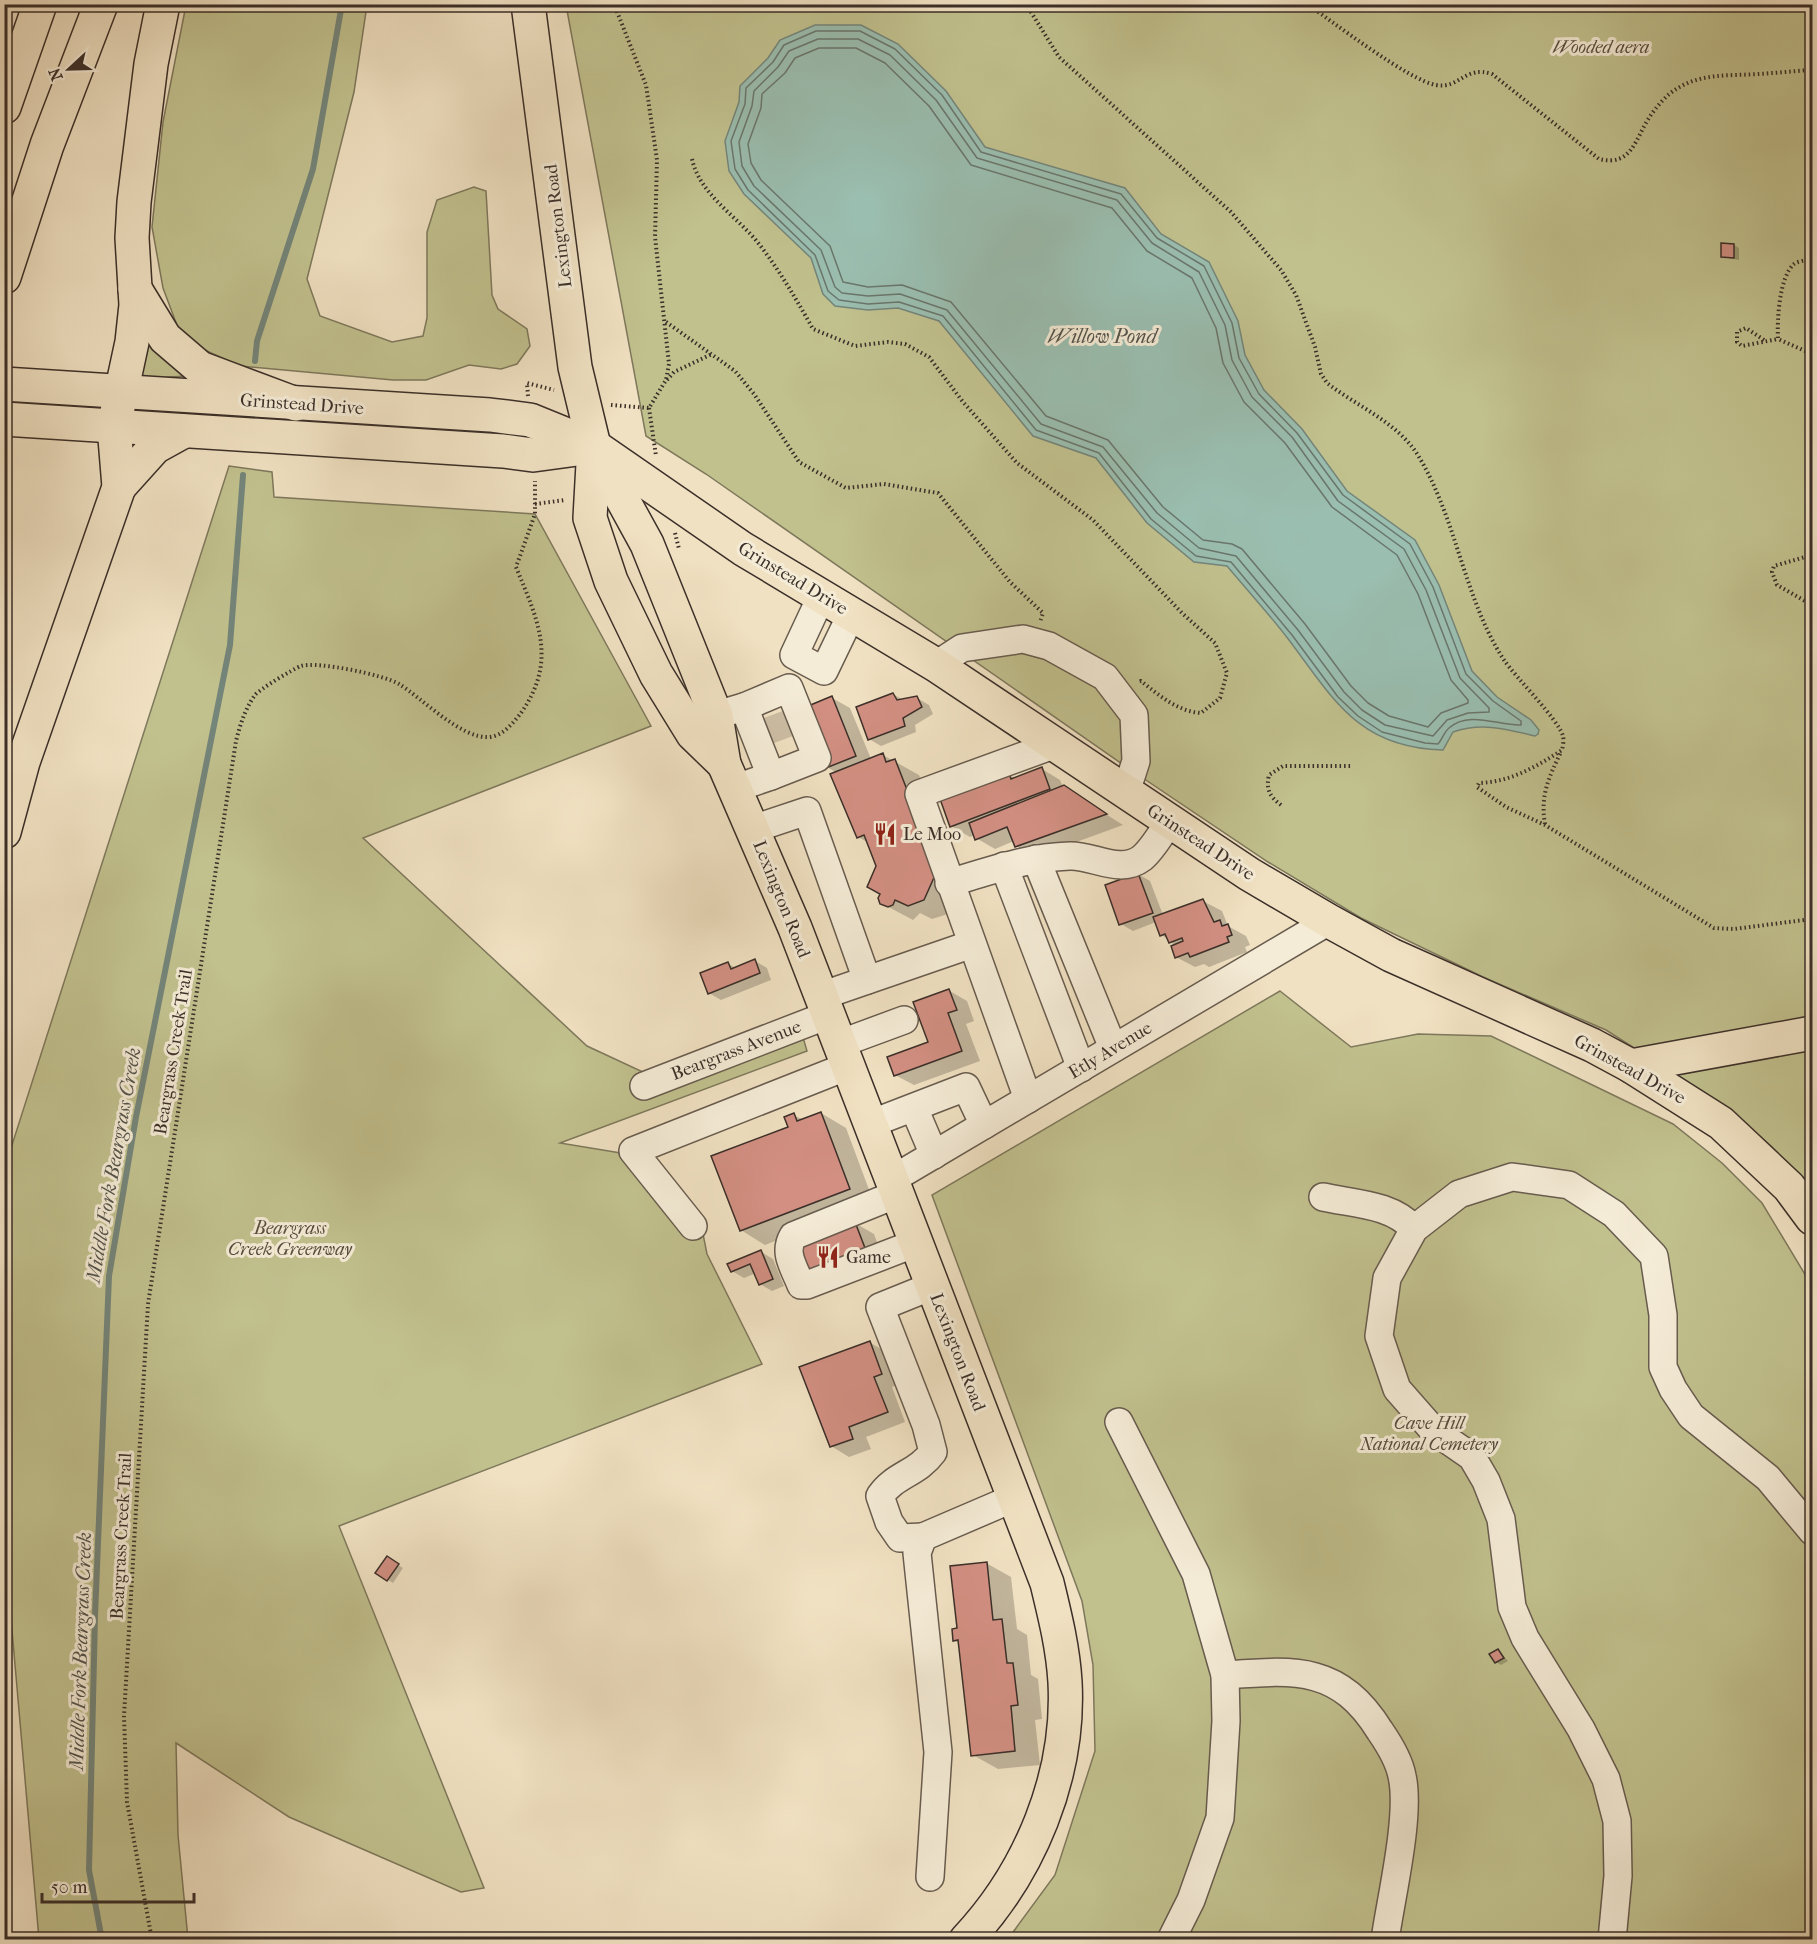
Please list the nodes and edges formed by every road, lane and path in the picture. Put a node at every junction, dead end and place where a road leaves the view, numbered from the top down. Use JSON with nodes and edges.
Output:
{"nodes":[{"id":1,"x":40,"y":4,"type":"edge"},
{"id":2,"x":100,"y":4,"type":"edge"},
{"id":3,"x":163,"y":4,"type":"edge"},
{"id":4,"x":528,"y":4,"type":"edge"},
{"id":5,"x":614,"y":4,"type":"edge"},
{"id":6,"x":1026,"y":4,"type":"edge"},
{"id":7,"x":1307,"y":4,"type":"edge"},
{"id":8,"x":1812,"y":70,"type":"edge"},
{"id":9,"x":4,"y":107,"type":"edge"},
{"id":10,"x":692,"y":159,"type":"dead end"},
{"id":11,"x":1812,"y":259,"type":"edge"},
{"id":12,"x":4,"y":277,"type":"edge"},
{"id":13,"x":135,"y":289,"type":"junction"},
{"id":14,"x":665,"y":321,"type":"junction"},
{"id":15,"x":1778,"y":339,"type":"junction"},
{"id":16,"x":1764,"y":340,"type":"junction"},
{"id":17,"x":712,"y":354,"type":"junction"},
{"id":18,"x":1812,"y":354,"type":"edge"},
{"id":19,"x":666,"y":380,"type":"junction"},
{"id":20,"x":4,"y":384,"type":"edge"},
{"id":21,"x":120,"y":392,"type":"junction"},
{"id":22,"x":296,"y":404,"type":"junction"},
{"id":23,"x":623,"y":408,"type":"dead end"},
{"id":24,"x":649,"y":408,"type":"junction"},
{"id":25,"x":4,"y":419,"type":"edge"},
{"id":26,"x":114,"y":426,"type":"junction"},
{"id":27,"x":184,"y":431,"type":"junction"},
{"id":28,"x":653,"y":444,"type":"dead end"},
{"id":29,"x":594,"y":447,"type":"junction"},
{"id":30,"x":535,"y":472,"type":"dead end"},
{"id":31,"x":119,"y":487,"type":"junction"},
{"id":32,"x":569,"y":499,"type":"dead end"},
{"id":33,"x":535,"y":504,"type":"junction"},
{"id":34,"x":1812,"y":555,"type":"edge"},
{"id":35,"x":822,"y":595,"type":"junction"},
{"id":36,"x":1812,"y":605,"type":"edge"},
{"id":37,"x":852,"y":613,"type":"junction"},
{"id":38,"x":1033,"y":642,"type":"junction"},
{"id":39,"x":806,"y":661,"type":"junction"},
{"id":40,"x":936,"y":665,"type":"junction"},
{"id":41,"x":1117,"y":693,"type":"junction"},
{"id":42,"x":757,"y":705,"type":"junction"},
{"id":43,"x":1056,"y":744,"type":"junction"},
{"id":44,"x":1562,"y":750,"type":"junction"},
{"id":45,"x":782,"y":764,"type":"junction"},
{"id":46,"x":1353,"y":766,"type":"dead end"},
{"id":47,"x":730,"y":776,"type":"junction"},
{"id":48,"x":1126,"y":792,"type":"junction"},
{"id":49,"x":1281,"y":805,"type":"dead end"},
{"id":50,"x":1170,"y":821,"type":"junction"},
{"id":51,"x":1545,"y":825,"type":"junction"},
{"id":52,"x":753,"y":829,"type":"junction"},
{"id":53,"x":4,"y":832,"type":"edge"},
{"id":54,"x":1036,"y":859,"type":"junction"},
{"id":55,"x":1004,"y":866,"type":"junction"},
{"id":56,"x":949,"y":883,"type":"junction"},
{"id":57,"x":1812,"y":920,"type":"edge"},
{"id":58,"x":1329,"y":921,"type":"junction"},
{"id":59,"x":972,"y":944,"type":"junction"},
{"id":60,"x":867,"y":980,"type":"junction"},
{"id":61,"x":904,"y":1020,"type":"dead end"},
{"id":62,"x":834,"y":1030,"type":"junction"},
{"id":63,"x":1812,"y":1033,"type":"edge"},
{"id":64,"x":1113,"y":1048,"type":"junction"},
{"id":65,"x":1631,"y":1066,"type":"junction"},
{"id":66,"x":1080,"y":1068,"type":"junction"},
{"id":67,"x":644,"y":1086,"type":"dead end"},
{"id":68,"x":1028,"y":1099,"type":"junction"},
{"id":69,"x":914,"y":1108,"type":"junction"},
{"id":70,"x":870,"y":1124,"type":"junction"},
{"id":71,"x":984,"y":1125,"type":"junction"},
{"id":72,"x":934,"y":1155,"type":"junction"},
{"id":73,"x":894,"y":1187,"type":"junction"},
{"id":74,"x":1323,"y":1197,"type":"dead end"},
{"id":75,"x":1812,"y":1218,"type":"edge"},
{"id":76,"x":693,"y":1226,"type":"dead end"},
{"id":77,"x":1414,"y":1229,"type":"junction"},
{"id":78,"x":916,"y":1243,"type":"junction"},
{"id":79,"x":932,"y":1286,"type":"junction"},
{"id":80,"x":1119,"y":1422,"type":"dead end"},
{"id":81,"x":1014,"y":1498,"type":"junction"},
{"id":82,"x":1812,"y":1531,"type":"edge"},
{"id":83,"x":923,"y":1537,"type":"junction"},
{"id":84,"x":1225,"y":1675,"type":"junction"},
{"id":85,"x":930,"y":1877,"type":"dead end"},
{"id":86,"x":152,"y":1940,"type":"edge"},
{"id":87,"x":966,"y":1940,"type":"edge"},
{"id":88,"x":1171,"y":1940,"type":"edge"},
{"id":89,"x":1385,"y":1940,"type":"edge"},
{"id":90,"x":1612,"y":1940,"type":"edge"}],
"edges":[{"from":1,"to":9,"type":"main road"},
{"from":2,"to":12,"type":"main road"},
{"from":3,"to":13,"type":"main road"},
{"from":4,"to":29,"type":"main road","name":"Lexington Road"},
{"from":5,"to":14,"type":"path"},
{"from":6,"to":44,"type":"path"},
{"from":7,"to":8,"type":"path"},
{"from":10,"to":41,"type":"path"},
{"from":11,"to":15,"type":"path"},
{"from":13,"to":21,"type":"main road"},
{"from":13,"to":22,"type":"main road"},
{"from":14,"to":17,"type":"path"},
{"from":14,"to":19,"type":"path"},
{"from":15,"to":16,"type":"path"},
{"from":15,"to":18,"type":"path"},
{"from":16,"to":16,"type":"path"},
{"from":17,"to":19,"type":"path"},
{"from":17,"to":38,"type":"path"},
{"from":19,"to":24,"type":"path"},
{"from":20,"to":21,"type":"main road","name":"Grinstead Drive"},
{"from":21,"to":22,"type":"main road","name":"Grinstead Drive"},
{"from":21,"to":26,"type":"main road"},
{"from":22,"to":29,"type":"main road","name":"Grinstead Drive"},
{"from":23,"to":24,"type":"path"},
{"from":24,"to":28,"type":"path"},
{"from":25,"to":26,"type":"main road","name":"Grinstead Drive"},
{"from":26,"to":27,"type":"main road","name":"Grinstead Drive"},
{"from":26,"to":31,"type":"main road"},
{"from":27,"to":29,"type":"main road","name":"Grinstead Drive"},
{"from":27,"to":31,"type":"main road"},
{"from":29,"to":35,"type":"main road","name":"Grinstead Drive"},
{"from":29,"to":42,"type":"main road","name":"Lexington Road"},
{"from":29,"to":47,"type":"main road","name":"Lexington Road"},
{"from":30,"to":33,"type":"path","name":"Beargrass Creek Trail"},
{"from":31,"to":53,"type":"main road"},
{"from":32,"to":33,"type":"path"},
{"from":33,"to":86,"type":"path","name":"Beargrass Creek Trail"},
{"from":34,"to":36,"type":"path"},
{"from":35,"to":37,"type":"main road","name":"Grinstead Drive"},
{"from":35,"to":39,"type":"street"},
{"from":37,"to":39,"type":"street"},
{"from":37,"to":40,"type":"main road","name":"Grinstead Drive"},
{"from":38,"to":40,"type":"street"},
{"from":38,"to":41,"type":"street"},
{"from":39,"to":42,"type":"street"},
{"from":40,"to":43,"type":"main road","name":"Grinstead Drive"},
{"from":41,"to":48,"type":"street"},
{"from":42,"to":45,"type":"street"},
{"from":42,"to":45,"type":"street"},
{"from":42,"to":47,"type":"main road","name":"Lexington Road"},
{"from":43,"to":48,"type":"main road","name":"Grinstead Drive"},
{"from":43,"to":56,"type":"street"},
{"from":44,"to":51,"type":"path"},
{"from":44,"to":51,"type":"path"},
{"from":45,"to":47,"type":"street"},
{"from":46,"to":49,"type":"path"},
{"from":47,"to":52,"type":"main road","name":"Lexington Road"},
{"from":48,"to":50,"type":"main road","name":"Grinstead Drive"},
{"from":50,"to":54,"type":"street"},
{"from":50,"to":58,"type":"main road","name":"Grinstead Drive"},
{"from":51,"to":57,"type":"path"},
{"from":52,"to":60,"type":"street"},
{"from":52,"to":62,"type":"main road","name":"Lexington Road"},
{"from":54,"to":55,"type":"street"},
{"from":54,"to":64,"type":"street"},
{"from":55,"to":56,"type":"street"},
{"from":55,"to":66,"type":"street"},
{"from":56,"to":59,"type":"street"},
{"from":58,"to":64,"type":"street","name":"Etly Avenue"},
{"from":58,"to":65,"type":"main road","name":"Grinstead Drive"},
{"from":59,"to":60,"type":"street"},
{"from":59,"to":68,"type":"street"},
{"from":60,"to":62,"type":"street"},
{"from":61,"to":62,"type":"street"},
{"from":62,"to":67,"type":"street","name":"Beargrass Avenue"},
{"from":62,"to":70,"type":"main road","name":"Lexington Road"},
{"from":62,"to":76,"type":"street"},
{"from":63,"to":65,"type":"main road"},
{"from":64,"to":66,"type":"street","name":"Etly Avenue"},
{"from":65,"to":75,"type":"main road","name":"Grinstead Drive"},
{"from":66,"to":68,"type":"street","name":"Etly Avenue"},
{"from":68,"to":71,"type":"street","name":"Etly Avenue"},
{"from":69,"to":70,"type":"street"},
{"from":69,"to":71,"type":"street"},
{"from":69,"to":72,"type":"street"},
{"from":70,"to":73,"type":"main road","name":"Lexington Road"},
{"from":71,"to":72,"type":"street","name":"Etly Avenue"},
{"from":72,"to":73,"type":"street","name":"Etly Avenue"},
{"from":73,"to":78,"type":"main road","name":"Lexington Road"},
{"from":73,"to":78,"type":"street","name":"Etly Avenue"},
{"from":74,"to":77,"type":"street"},
{"from":77,"to":82,"type":"street"},
{"from":77,"to":90,"type":"street"},
{"from":78,"to":79,"type":"main road","name":"Lexington Road"},
{"from":79,"to":81,"type":"main road","name":"Lexington Road"},
{"from":79,"to":83,"type":"street"},
{"from":80,"to":84,"type":"street"},
{"from":81,"to":83,"type":"street"},
{"from":81,"to":87,"type":"main road","name":"Lexington Road"},
{"from":83,"to":85,"type":"street"},
{"from":84,"to":88,"type":"street"},
{"from":84,"to":89,"type":"street"}]}
